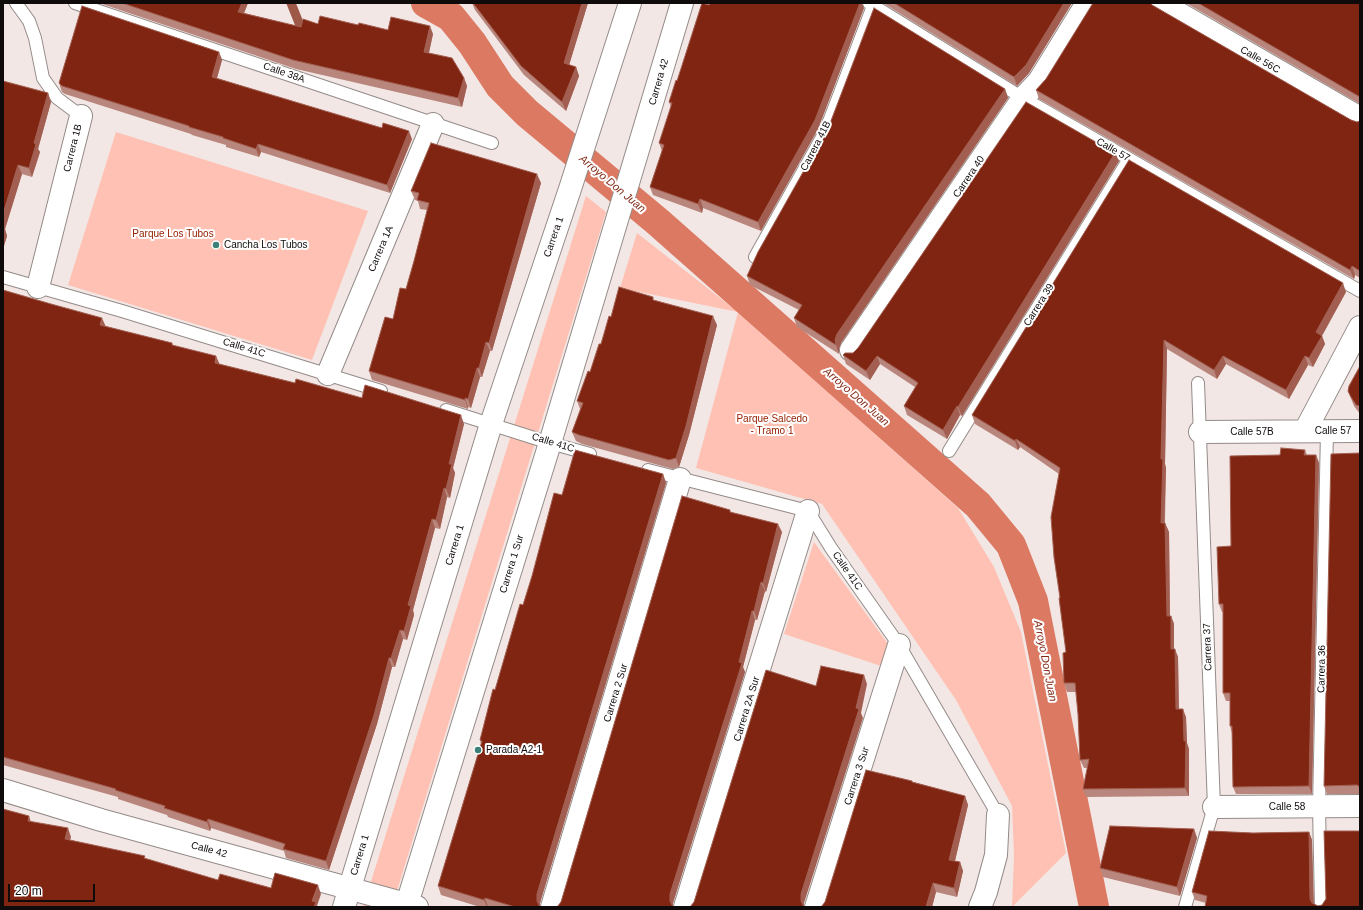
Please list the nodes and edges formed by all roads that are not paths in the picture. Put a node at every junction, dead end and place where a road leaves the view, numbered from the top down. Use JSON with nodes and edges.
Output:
{"nodes":[{"id":1,"x":16,"y":3,"type":"edge"},
{"id":2,"x":75,"y":3,"type":"edge"},
{"id":3,"x":630,"y":3,"type":"edge"},
{"id":4,"x":682,"y":3,"type":"edge"},
{"id":5,"x":1087,"y":3,"type":"edge"},
{"id":6,"x":1161,"y":3,"type":"edge"},
{"id":7,"x":871,"y":4,"type":"edge"},
{"id":8,"x":1023,"y":98,"type":"junction"},
{"id":9,"x":81,"y":116,"type":"joint"},
{"id":10,"x":1360,"y":118,"type":"edge"},
{"id":11,"x":433,"y":124,"type":"junction"},
{"id":12,"x":492,"y":143,"type":"dead end"},
{"id":13,"x":1129,"y":159,"type":"junction"},
{"id":14,"x":616,"y":221,"type":"joint"},
{"id":15,"x":755,"y":257,"type":"edge"},
{"id":16,"x":3,"y":277,"type":"edge"},
{"id":17,"x":38,"y":287,"type":"junction"},
{"id":18,"x":1360,"y":291,"type":"edge"},
{"id":19,"x":1360,"y":327,"type":"edge"},
{"id":20,"x":851,"y":350,"type":"dead end"},
{"id":21,"x":328,"y":374,"type":"junction"},
{"id":22,"x":1198,"y":383,"type":"dead end"},
{"id":23,"x":395,"y":395,"type":"edge"},
{"id":24,"x":432,"y":406,"type":"edge"},
{"id":25,"x":491,"y":424,"type":"junction"},
{"id":26,"x":1305,"y":431,"type":"junction"},
{"id":27,"x":1328,"y":431,"type":"junction"},
{"id":28,"x":1360,"y":431,"type":"edge"},
{"id":29,"x":1200,"y":432,"type":"junction"},
{"id":30,"x":550,"y":443,"type":"junction"},
{"id":31,"x":949,"y":450,"type":"dead end"},
{"id":32,"x":604,"y":458,"type":"edge"},
{"id":33,"x":634,"y":466,"type":"edge"},
{"id":34,"x":680,"y":479,"type":"junction"},
{"id":35,"x":808,"y":511,"type":"junction"},
{"id":36,"x":899,"y":645,"type":"junction"},
{"id":37,"x":3,"y":790,"type":"edge"},
{"id":38,"x":1319,"y":806,"type":"junction"},
{"id":39,"x":1360,"y":806,"type":"edge"},
{"id":40,"x":1214,"y":807,"type":"junction"},
{"id":41,"x":998,"y":815,"type":"joint"},
{"id":42,"x":347,"y":898,"type":"edge"},
{"id":43,"x":410,"y":906,"type":"edge"},
{"id":44,"x":552,"y":907,"type":"edge"},
{"id":45,"x":685,"y":907,"type":"edge"},
{"id":46,"x":816,"y":907,"type":"edge"},
{"id":47,"x":980,"y":907,"type":"edge"},
{"id":48,"x":1185,"y":907,"type":"edge"},
{"id":49,"x":1321,"y":907,"type":"edge"}],
"edges":[{"from":1,"to":9,"type":"lane","name":"Carrera 1B"},
{"from":2,"to":11,"type":"lane","name":"Calle 38A"},
{"from":3,"to":25,"type":"street","name":"Carrera 1"},
{"from":4,"to":14,"type":"street","name":"Carrera 42"},
{"from":5,"to":8,"type":"street","name":"Carrera 40"},
{"from":6,"to":10,"type":"street","name":"Calle 56C"},
{"from":7,"to":8,"type":"lane","name":"Calle 57"},
{"from":7,"to":15,"type":"lane","name":"Carrera 41B"},
{"from":8,"to":13,"type":"lane","name":"Calle 57"},
{"from":8,"to":20,"type":"street","name":"Carrera 40"},
{"from":9,"to":17,"type":"street","name":"Carrera 1B"},
{"from":11,"to":12,"type":"lane","name":"Calle 38A"},
{"from":11,"to":21,"type":"street","name":"Carrera 1A"},
{"from":13,"to":18,"type":"lane","name":"Calle 57"},
{"from":13,"to":31,"type":"lane","name":"Carrera 39"},
{"from":14,"to":30,"type":"street","name":"Carrera 1 Sur"},
{"from":16,"to":17,"type":"lane","name":"Calle 41C"},
{"from":17,"to":21,"type":"lane","name":"Calle 41C"},
{"from":19,"to":26,"type":"street"},
{"from":21,"to":23,"type":"lane","name":"Calle 41C"},
{"from":22,"to":29,"type":"lane","name":"Carrera 37"},
{"from":24,"to":25,"type":"lane","name":"Calle 41C"},
{"from":25,"to":30,"type":"lane","name":"Calle 41C"},
{"from":25,"to":42,"type":"street","name":"Carrera 1"},
{"from":26,"to":27,"type":"street","name":"Calle 57"},
{"from":26,"to":29,"type":"street","name":"Calle 57B"},
{"from":27,"to":28,"type":"street","name":"Calle 57"},
{"from":27,"to":38,"type":"lane","name":"Carrera 36"},
{"from":29,"to":40,"type":"lane","name":"Carrera 37"},
{"from":30,"to":32,"type":"lane","name":"Calle 41C"},
{"from":30,"to":43,"type":"street","name":"Carrera 1 Sur"},
{"from":33,"to":34,"type":"lane"},
{"from":34,"to":35,"type":"lane"},
{"from":34,"to":44,"type":"street","name":"Carrera 2 Sur"},
{"from":35,"to":36,"type":"lane","name":"Calle 41C"},
{"from":35,"to":45,"type":"street","name":"Carrera 2A Sur"},
{"from":36,"to":41,"type":"lane","name":"Calle 41C"},
{"from":36,"to":46,"type":"street","name":"Carrera 3 Sur"},
{"from":37,"to":42,"type":"street","name":"Calle 42"},
{"from":38,"to":39,"type":"street","name":"Calle 58"},
{"from":38,"to":40,"type":"street","name":"Calle 58"},
{"from":38,"to":49,"type":"lane","name":"Carrera 36"},
{"from":40,"to":48,"type":"lane","name":"Carrera 37"},
{"from":41,"to":47,"type":"street"},
{"from":42,"to":43,"type":"street","name":"Calle 42"}]}
